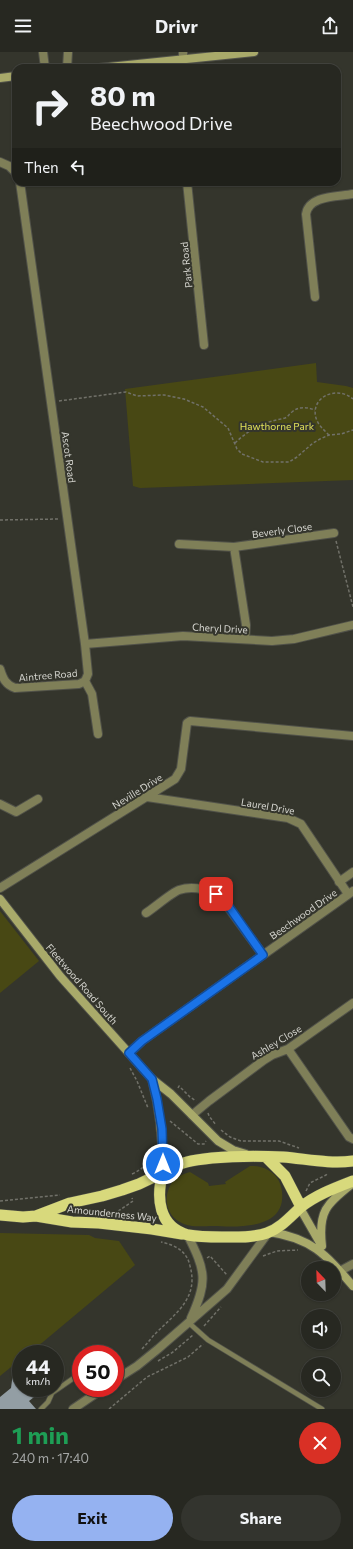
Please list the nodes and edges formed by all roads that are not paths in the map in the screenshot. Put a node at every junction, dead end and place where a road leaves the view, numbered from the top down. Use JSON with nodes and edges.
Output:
{"nodes":[{"id":1,"x":43,"y":52,"type":"edge"},
{"id":2,"x":68,"y":52,"type":"edge"},
{"id":3,"x":254,"y":52,"type":"edge"},
{"id":4,"x":183,"y":55,"type":"edge"},
{"id":5,"x":44,"y":64,"type":"edge"},
{"id":6,"x":67,"y":64,"type":"edge"},
{"id":7,"x":175,"y":64,"type":"edge"},
{"id":8,"x":12,"y":76,"type":"edge"},
{"id":9,"x":0,"y":78,"type":"edge"},
{"id":10,"x":0,"y":162,"type":"edge"},
{"id":11,"x":12,"y":169,"type":"edge"},
{"id":12,"x":21,"y":186,"type":"edge"},
{"id":13,"x":187,"y":186,"type":"edge"},
{"id":14,"x":353,"y":194,"type":"edge"},
{"id":15,"x":315,"y":297,"type":"dead end"},
{"id":16,"x":204,"y":345,"type":"dead end"},
{"id":17,"x":334,"y":533,"type":"road end"},
{"id":18,"x":179,"y":544,"type":"dead end"},
{"id":19,"x":234,"y":548,"type":"junction"},
{"id":20,"x":353,"y":625,"type":"edge"},
{"id":21,"x":245,"y":639,"type":"junction"},
{"id":22,"x":85,"y":644,"type":"junction"},
{"id":23,"x":0,"y":669,"type":"edge"},
{"id":24,"x":86,"y":681,"type":"junction"},
{"id":25,"x":98,"y":734,"type":"dead end"},
{"id":26,"x":353,"y":736,"type":"edge"},
{"id":27,"x":147,"y":797,"type":"junction"},
{"id":28,"x":38,"y":799,"type":"dead end"},
{"id":29,"x":0,"y":804,"type":"edge"},
{"id":30,"x":353,"y":872,"type":"edge"},
{"id":31,"x":339,"y":882,"type":"junction"},
{"id":32,"x":0,"y":888,"type":"edge"},
{"id":33,"x":350,"y":893,"type":"edge"},
{"id":34,"x":0,"y":899,"type":"edge"},
{"id":35,"x":146,"y":913,"type":"dead end"},
{"id":36,"x":263,"y":955,"type":"junction"},
{"id":37,"x":353,"y":1003,"type":"edge"},
{"id":38,"x":288,"y":1049,"type":"junction"},
{"id":39,"x":129,"y":1053,"type":"junction"},
{"id":40,"x":152,"y":1079,"type":"junction"},
{"id":41,"x":192,"y":1115,"type":"junction"},
{"id":42,"x":353,"y":1139,"type":"edge"},
{"id":43,"x":251,"y":1156,"type":"junction"},
{"id":44,"x":266,"y":1157,"type":"junction"},
{"id":45,"x":353,"y":1161,"type":"edge"},
{"id":46,"x":163,"y":1172,"type":"junction"},
{"id":47,"x":353,"y":1182,"type":"edge"},
{"id":48,"x":301,"y":1208,"type":"junction"},
{"id":49,"x":0,"y":1215,"type":"edge"},
{"id":50,"x":36,"y":1216,"type":"junction"},
{"id":51,"x":269,"y":1233,"type":"junction"},
{"id":52,"x":187,"y":1234,"type":"junction"},
{"id":53,"x":322,"y":1246,"type":"junction"},
{"id":54,"x":327,"y":1257,"type":"junction"},
{"id":55,"x":331,"y":1261,"type":"edge"},
{"id":56,"x":353,"y":1264,"type":"edge"},
{"id":57,"x":341,"y":1270,"type":"edge"},
{"id":58,"x":341,"y":1272,"type":"edge"},
{"id":59,"x":353,"y":1286,"type":"edge"},
{"id":60,"x":189,"y":1322,"type":"junction"},
{"id":61,"x":124,"y":1374,"type":"edge"},
{"id":62,"x":72,"y":1379,"type":"edge"},
{"id":63,"x":91,"y":1397,"type":"edge"},
{"id":64,"x":41,"y":1409,"type":"edge"},
{"id":65,"x":73,"y":1409,"type":"edge"},
{"id":66,"x":322,"y":1409,"type":"edge"}],
"edges":[{"from":1,"to":5,"type":"street"},
{"from":2,"to":6,"type":"street"},
{"from":3,"to":4,"type":"main road"},
{"from":4,"to":7,"type":"main road"},
{"from":8,"to":9,"type":"main road"},
{"from":10,"to":11,"type":"street"},
{"from":12,"to":22,"type":"street","name":"Ascot Road"},
{"from":13,"to":16,"type":"street","name":"Park Road"},
{"from":14,"to":15,"type":"street"},
{"from":17,"to":19,"type":"street","name":"Beverly Close"},
{"from":18,"to":19,"type":"street","name":"Beverly Close"},
{"from":19,"to":21,"type":"street"},
{"from":20,"to":21,"type":"street","name":"Cheryl Drive"},
{"from":21,"to":22,"type":"street","name":"Cheryl Drive"},
{"from":22,"to":24,"type":"street","name":"Ascot Road"},
{"from":23,"to":24,"type":"street","name":"Aintree Road"},
{"from":24,"to":25,"type":"street","name":"Ascot Road"},
{"from":26,"to":27,"type":"street","name":"Neville Drive"},
{"from":27,"to":31,"type":"street","name":"Laurel Drive"},
{"from":27,"to":32,"type":"street","name":"Neville Drive"},
{"from":28,"to":29,"type":"street"},
{"from":30,"to":31,"type":"street","name":"Beechwood Drive"},
{"from":31,"to":33,"type":"street","name":"Laurel Drive"},
{"from":33,"to":36,"type":"street","name":"Beechwood Drive"},
{"from":34,"to":39,"type":"main road","name":"Fleetwood Road South"},
{"from":35,"to":36,"type":"street"},
{"from":36,"to":39,"type":"street","name":"Beechwood Drive"},
{"from":37,"to":38,"type":"street","name":"Ashley Close"},
{"from":38,"to":41,"type":"street","name":"Ashley Close"},
{"from":38,"to":42,"type":"street"},
{"from":39,"to":40,"type":"main road","name":"Fleetwood Road South"},
{"from":40,"to":41,"type":"main road","name":"Fleetwood Road South"},
{"from":40,"to":46,"type":"main road","name":"Fleetwood Road South"},
{"from":41,"to":43,"type":"main road","name":"Fleetwood Road South"},
{"from":43,"to":44,"type":"highway"},
{"from":43,"to":46,"type":"highway"},
{"from":44,"to":45,"type":"highway"},
{"from":44,"to":48,"type":"highway"},
{"from":46,"to":50,"type":"highway","name":"Amounderness Way"},
{"from":46,"to":52,"type":"highway"},
{"from":47,"to":48,"type":"highway"},
{"from":47,"to":53,"type":"main road"},
{"from":48,"to":51,"type":"highway"},
{"from":48,"to":53,"type":"main road"},
{"from":49,"to":50,"type":"highway","name":"Amounderness Way"},
{"from":50,"to":52,"type":"highway","name":"Amounderness Way"},
{"from":51,"to":52,"type":"highway"},
{"from":51,"to":54,"type":"main road"},
{"from":51,"to":60,"type":"street"},
{"from":52,"to":60,"type":"street"},
{"from":53,"to":54,"type":"main road"},
{"from":54,"to":55,"type":"main road"},
{"from":56,"to":57,"type":"street"},
{"from":58,"to":59,"type":"main road"},
{"from":60,"to":61,"type":"street"},
{"from":60,"to":66,"type":"lane"},
{"from":62,"to":64,"type":"lane"},
{"from":63,"to":65,"type":"street"}]}
